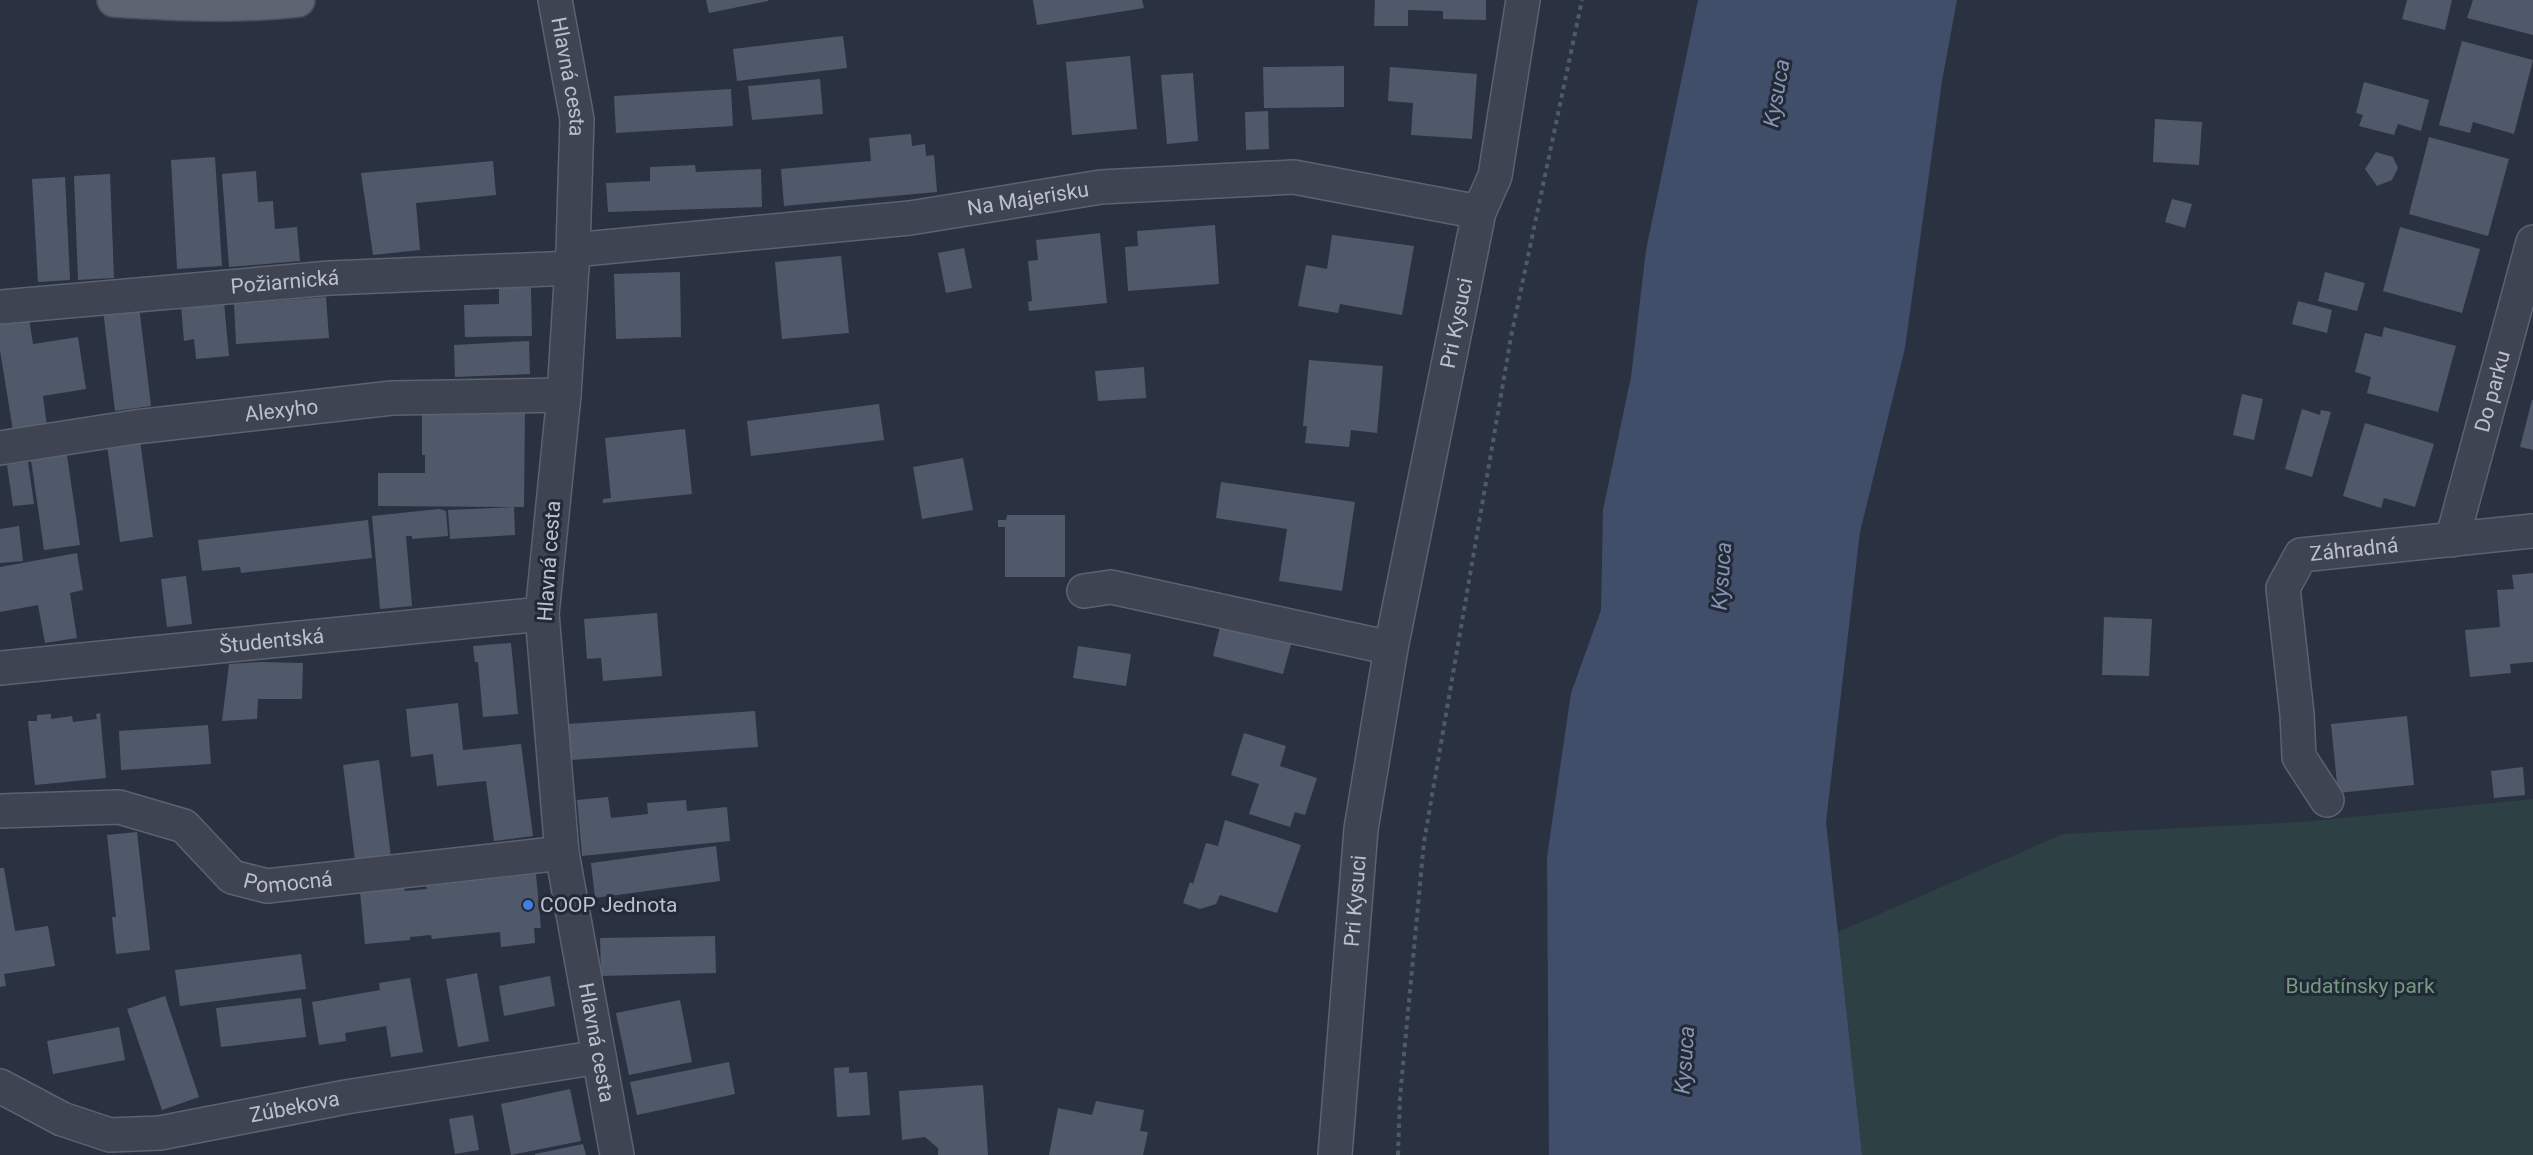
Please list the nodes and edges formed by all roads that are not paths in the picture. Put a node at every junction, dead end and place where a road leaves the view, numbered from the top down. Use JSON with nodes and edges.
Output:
{"nodes":[{"id":1,"x":114,"y":0,"type":"edge"},
{"id":2,"x":298,"y":0,"type":"edge"},
{"id":3,"x":555,"y":0,"type":"edge"},
{"id":4,"x":1523,"y":0,"type":"edge"},
{"id":5,"x":1479,"y":212,"type":"junction"},
{"id":6,"x":2533,"y":243,"type":"edge"},
{"id":7,"x":573,"y":259,"type":"junction"},
{"id":8,"x":0,"y":307,"type":"edge"},
{"id":9,"x":564,"y":394,"type":"junction"},
{"id":10,"x":0,"y":448,"type":"edge"},
{"id":11,"x":2533,"y":531,"type":"edge"},
{"id":12,"x":2452,"y":540,"type":"junction"},
{"id":13,"x":1084,"y":591,"type":"dead end"},
{"id":14,"x":542,"y":614,"type":"junction"},
{"id":15,"x":1390,"y":648,"type":"junction"},
{"id":16,"x":0,"y":668,"type":"edge"},
{"id":17,"x":2327,"y":800,"type":"dead end"},
{"id":18,"x":0,"y":811,"type":"edge"},
{"id":19,"x":562,"y":853,"type":"junction"},
{"id":20,"x":599,"y":1057,"type":"junction"},
{"id":21,"x":0,"y":1086,"type":"edge"},
{"id":22,"x":617,"y":1155,"type":"edge"},
{"id":23,"x":1335,"y":1155,"type":"edge"}],
"edges":[{"from":1,"to":2,"type":"main road"},
{"from":3,"to":7,"type":"street","name":"Hlavná cesta"},
{"from":4,"to":5,"type":"street","name":"Pri Kysuci"},
{"from":5,"to":7,"type":"street","name":"Na Majerisku"},
{"from":5,"to":15,"type":"street","name":"Pri Kysuci"},
{"from":6,"to":12,"type":"street","name":"Do parku"},
{"from":7,"to":8,"type":"street","name":"Požiarnická"},
{"from":7,"to":9,"type":"street","name":"Hlavná cesta"},
{"from":9,"to":10,"type":"street","name":"Alexyho"},
{"from":9,"to":14,"type":"street","name":"Hlavná cesta"},
{"from":11,"to":12,"type":"street","name":"Záhradná"},
{"from":12,"to":17,"type":"street","name":"Záhradná"},
{"from":13,"to":15,"type":"street"},
{"from":14,"to":16,"type":"street","name":"Študentská"},
{"from":14,"to":19,"type":"street","name":"Hlavná cesta"},
{"from":15,"to":23,"type":"street","name":"Pri Kysuci"},
{"from":18,"to":19,"type":"street","name":"Pomocná"},
{"from":19,"to":20,"type":"street","name":"Hlavná cesta"},
{"from":20,"to":21,"type":"street","name":"Zúbekova"},
{"from":20,"to":22,"type":"street","name":"Hlavná cesta"}]}
